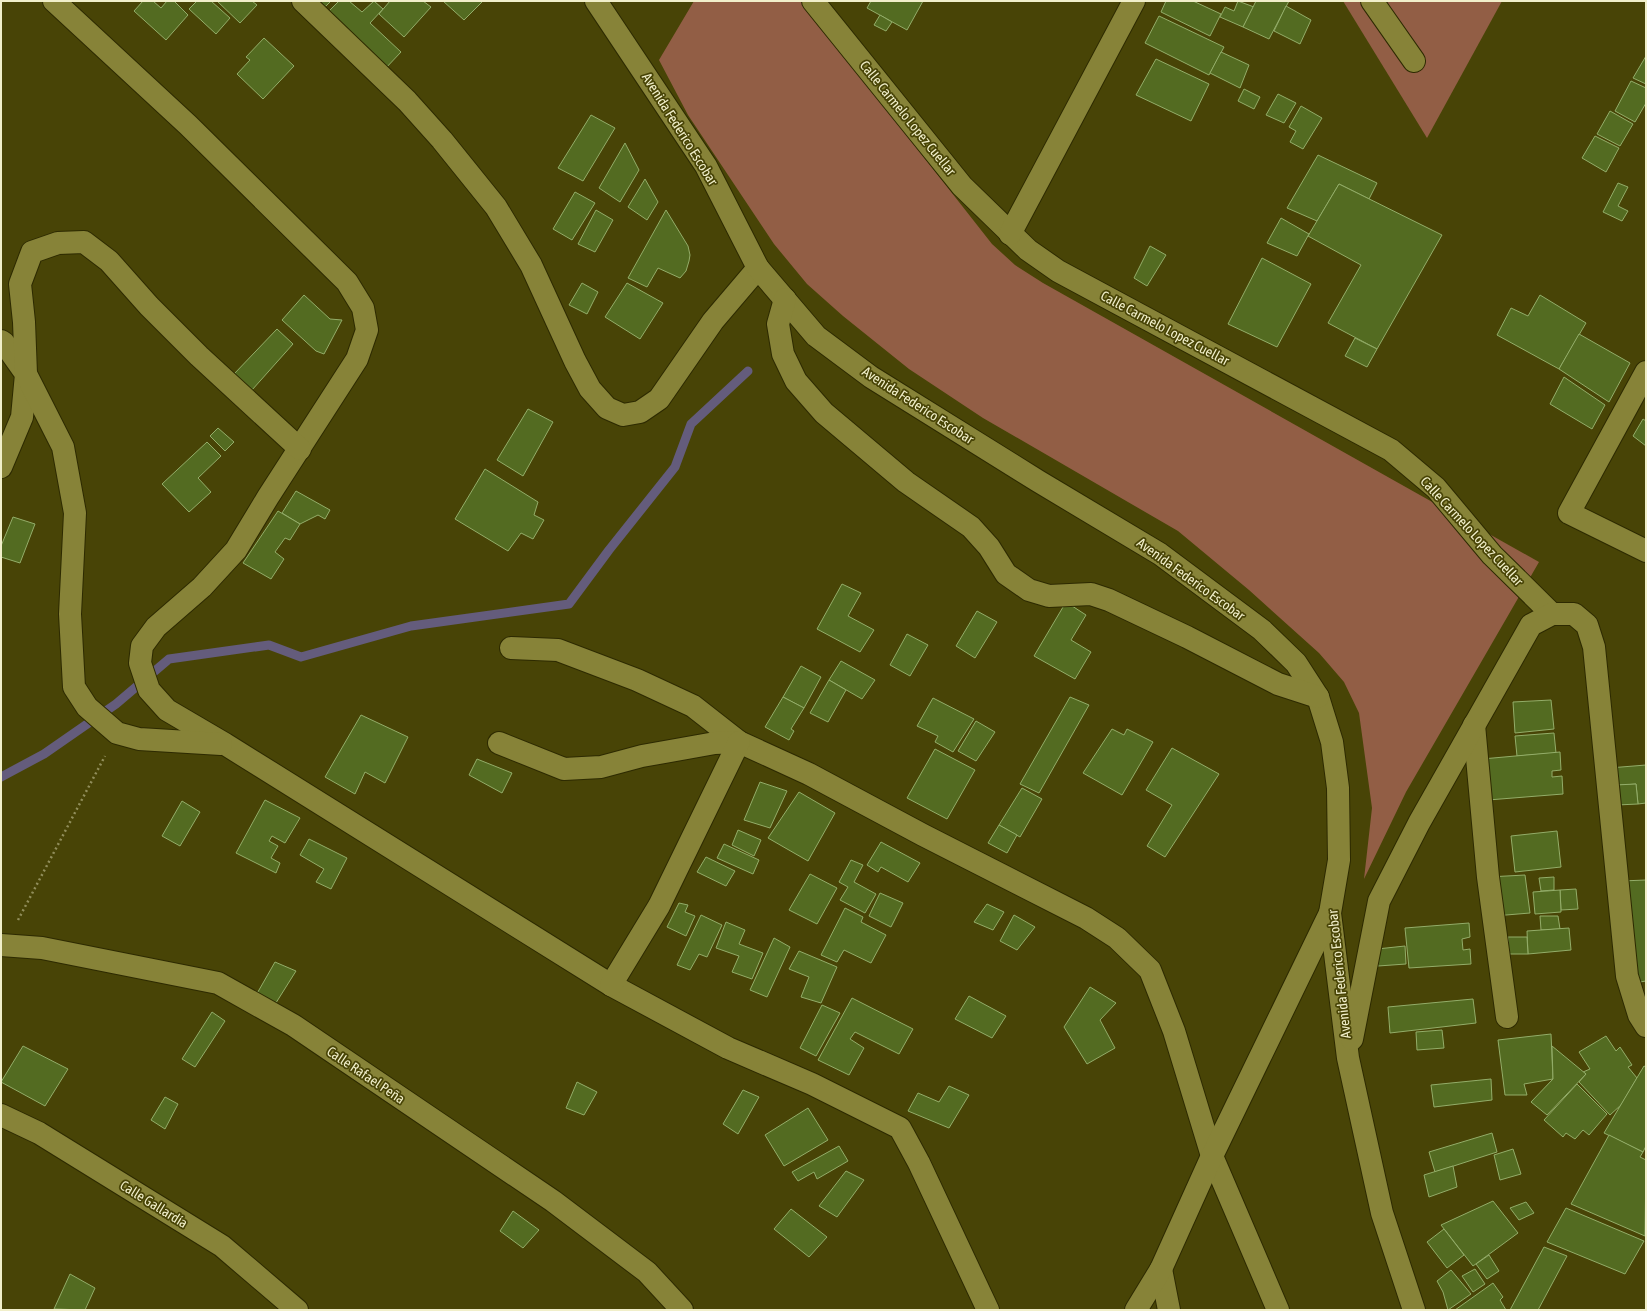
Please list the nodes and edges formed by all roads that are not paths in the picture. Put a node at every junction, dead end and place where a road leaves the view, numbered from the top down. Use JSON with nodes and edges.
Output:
{"nodes":[{"id":1,"x":54,"y":1,"type":"edge"},
{"id":2,"x":304,"y":1,"type":"edge"},
{"id":3,"x":813,"y":1,"type":"edge"},
{"id":4,"x":1134,"y":1,"type":"edge"},
{"id":5,"x":1372,"y":1,"type":"edge"},
{"id":6,"x":600,"y":4,"type":"edge"},
{"id":7,"x":1414,"y":61,"type":"dead end"},
{"id":8,"x":1010,"y":234,"type":"junction"},
{"id":9,"x":758,"y":268,"type":"junction"},
{"id":10,"x":785,"y":299,"type":"junction"},
{"id":11,"x":1,"y":341,"type":"edge"},
{"id":12,"x":1646,"y":372,"type":"edge"},
{"id":13,"x":26,"y":374,"type":"junction"},
{"id":14,"x":300,"y":449,"type":"junction"},
{"id":15,"x":1,"y":467,"type":"edge"},
{"id":16,"x":1646,"y":551,"type":"edge"},
{"id":17,"x":1552,"y":614,"type":"junction"},
{"id":18,"x":511,"y":648,"type":"dead end"},
{"id":19,"x":1318,"y":697,"type":"junction"},
{"id":20,"x":1474,"y":725,"type":"junction"},
{"id":21,"x":739,"y":742,"type":"junction"},
{"id":22,"x":499,"y":743,"type":"dead end"},
{"id":23,"x":225,"y":744,"type":"junction"},
{"id":24,"x":1330,"y":913,"type":"junction"},
{"id":25,"x":2,"y":946,"type":"edge"},
{"id":26,"x":611,"y":985,"type":"junction"},
{"id":27,"x":1507,"y":1017,"type":"dead end"},
{"id":28,"x":1646,"y":1026,"type":"edge"},
{"id":29,"x":1348,"y":1058,"type":"junction"},
{"id":30,"x":1,"y":1115,"type":"edge"},
{"id":31,"x":1212,"y":1156,"type":"junction"},
{"id":32,"x":1161,"y":1269,"type":"junction"},
{"id":33,"x":297,"y":1310,"type":"edge"},
{"id":34,"x":682,"y":1310,"type":"edge"},
{"id":35,"x":988,"y":1310,"type":"edge"},
{"id":36,"x":1136,"y":1310,"type":"edge"},
{"id":37,"x":1169,"y":1310,"type":"edge"},
{"id":38,"x":1278,"y":1310,"type":"edge"},
{"id":39,"x":1414,"y":1310,"type":"edge"}],
"edges":[{"from":1,"to":14,"type":"street"},
{"from":2,"to":9,"type":"street"},
{"from":3,"to":8,"type":"street","name":"Calle Carmelo Lopez Cuellar"},
{"from":4,"to":8,"type":"street"},
{"from":5,"to":7,"type":"street"},
{"from":6,"to":9,"type":"street","name":"Avenida Federico Escobar"},
{"from":8,"to":17,"type":"street","name":"Calle Carmelo Lopez Cuellar"},
{"from":9,"to":10,"type":"street","name":"Avenida Federico Escobar"},
{"from":10,"to":19,"type":"street","name":"Avenida Federico Escobar"},
{"from":10,"to":19,"type":"street"},
{"from":11,"to":13,"type":"street"},
{"from":12,"to":16,"type":"street"},
{"from":13,"to":14,"type":"street"},
{"from":13,"to":15,"type":"street"},
{"from":13,"to":23,"type":"street"},
{"from":14,"to":23,"type":"street"},
{"from":17,"to":20,"type":"street"},
{"from":17,"to":28,"type":"street"},
{"from":18,"to":21,"type":"street"},
{"from":19,"to":24,"type":"street","name":"Avenida Federico Escobar"},
{"from":20,"to":27,"type":"street"},
{"from":20,"to":29,"type":"street"},
{"from":21,"to":22,"type":"street"},
{"from":21,"to":26,"type":"street"},
{"from":21,"to":31,"type":"street"},
{"from":23,"to":26,"type":"street"},
{"from":24,"to":29,"type":"street","name":"Avenida Federico Escobar"},
{"from":24,"to":31,"type":"street"},
{"from":25,"to":34,"type":"street","name":"Calle Rafael Peña"},
{"from":26,"to":35,"type":"street"},
{"from":29,"to":39,"type":"street","name":"Avenida Federico Escobar"},
{"from":30,"to":33,"type":"street","name":"Calle Gallardía"},
{"from":31,"to":32,"type":"street"},
{"from":31,"to":38,"type":"street"},
{"from":32,"to":36,"type":"street"},
{"from":32,"to":37,"type":"street"}]}
